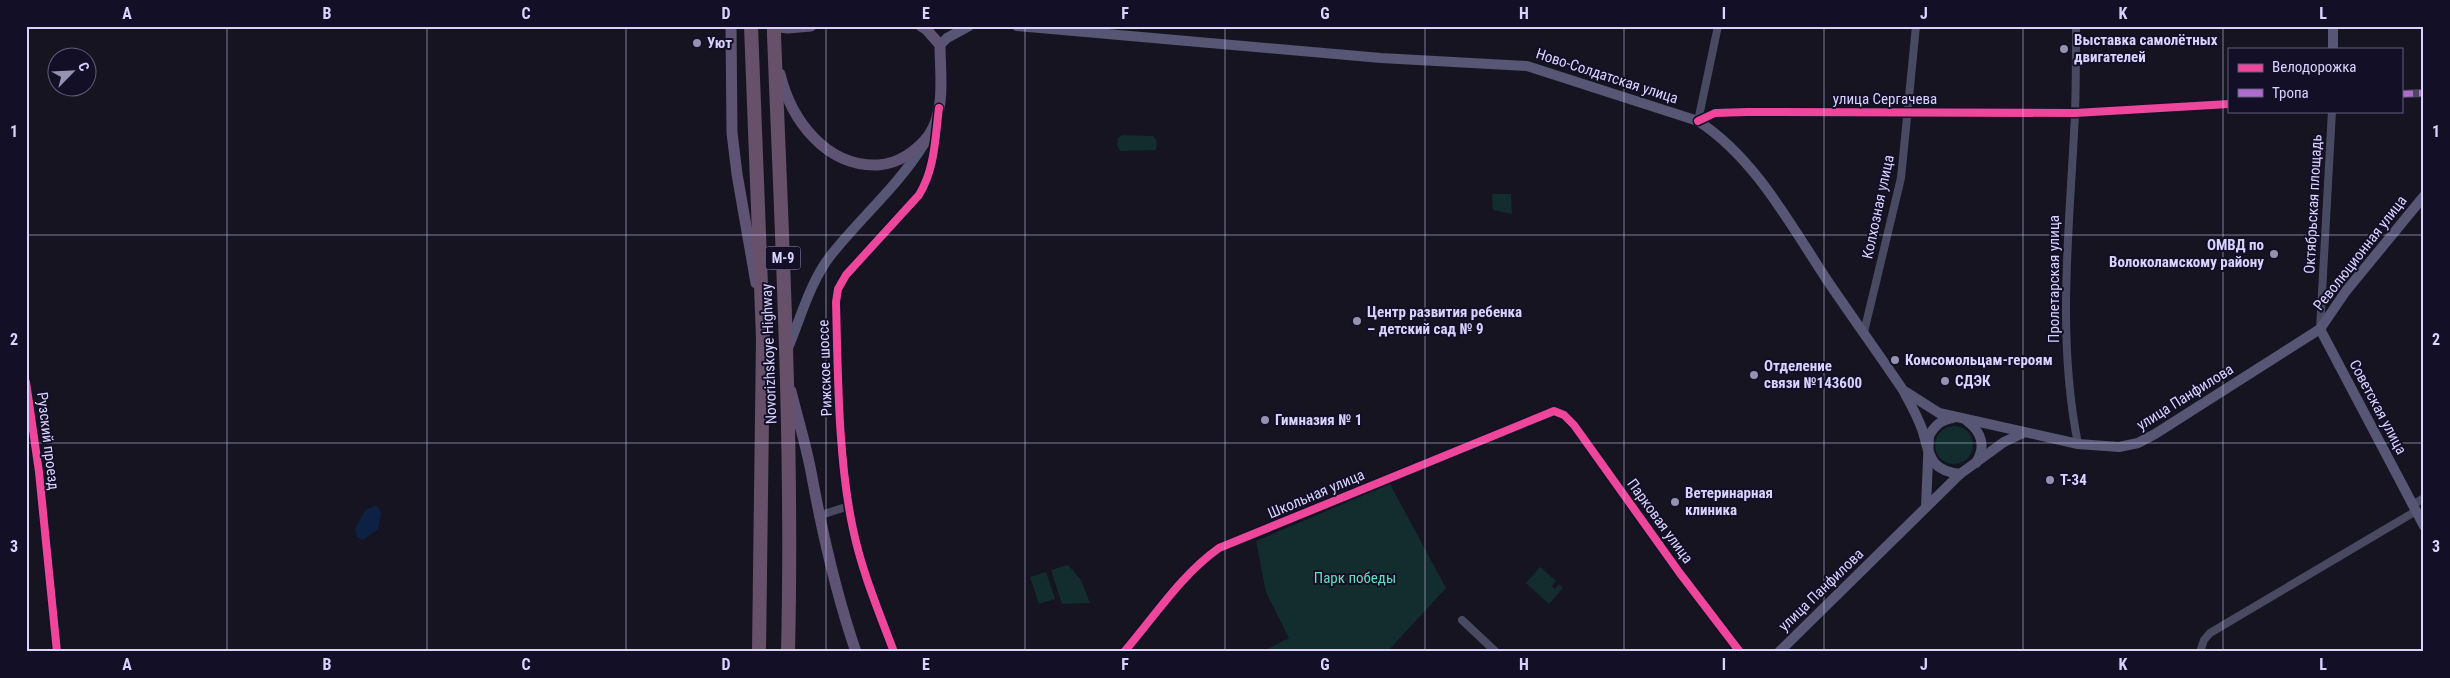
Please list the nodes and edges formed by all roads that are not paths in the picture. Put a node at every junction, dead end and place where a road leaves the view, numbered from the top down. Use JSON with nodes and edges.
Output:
{"nodes":[{"id":1,"x":731,"y":26,"type":"edge"},
{"id":2,"x":811,"y":26,"type":"edge"},
{"id":3,"x":920,"y":26,"type":"edge"},
{"id":4,"x":969,"y":26,"type":"edge"},
{"id":5,"x":1017,"y":26,"type":"edge"},
{"id":6,"x":1718,"y":26,"type":"edge"},
{"id":7,"x":1916,"y":26,"type":"edge"},
{"id":8,"x":2076,"y":26,"type":"edge"},
{"id":9,"x":2333,"y":26,"type":"edge"},
{"id":10,"x":751,"y":29,"type":"edge"},
{"id":11,"x":773,"y":29,"type":"edge"},
{"id":12,"x":1100,"y":29,"type":"edge"},
{"id":13,"x":940,"y":45,"type":"junction"},
{"id":14,"x":2332,"y":48,"type":"edge"},
{"id":15,"x":775,"y":55,"type":"junction"},
{"id":16,"x":2424,"y":93,"type":"edge"},
{"id":17,"x":2402,"y":94,"type":"edge"},
{"id":18,"x":2228,"y":104,"type":"edge"},
{"id":19,"x":939,"y":108,"type":"junction"},
{"id":20,"x":2332,"y":112,"type":"edge"},
{"id":21,"x":1908,"y":113,"type":"junction"},
{"id":22,"x":2075,"y":113,"type":"junction"},
{"id":23,"x":1698,"y":121,"type":"junction"},
{"id":24,"x":929,"y":135,"type":"junction"},
{"id":25,"x":2424,"y":196,"type":"edge"},
{"id":26,"x":2320,"y":329,"type":"junction"},
{"id":27,"x":1864,"y":332,"type":"junction"},
{"id":28,"x":763,"y":338,"type":"junction"},
{"id":29,"x":786,"y":352,"type":"junction"},
{"id":30,"x":787,"y":372,"type":"junction"},
{"id":31,"x":26,"y":382,"type":"edge"},
{"id":32,"x":1903,"y":390,"type":"junction"},
{"id":33,"x":1554,"y":411,"type":"joint"},
{"id":34,"x":1961,"y":419,"type":"junction"},
{"id":35,"x":2023,"y":433,"type":"junction"},
{"id":36,"x":2078,"y":444,"type":"junction"},
{"id":37,"x":1927,"y":448,"type":"junction"},
{"id":38,"x":1976,"y":463,"type":"junction"},
{"id":39,"x":1960,"y":474,"type":"junction"},
{"id":40,"x":2424,"y":498,"type":"edge"},
{"id":41,"x":848,"y":506,"type":"junction"},
{"id":42,"x":1926,"y":507,"type":"junction"},
{"id":43,"x":2414,"y":508,"type":"junction"},
{"id":44,"x":818,"y":516,"type":"junction"},
{"id":45,"x":2424,"y":526,"type":"edge"},
{"id":46,"x":1462,"y":620,"type":"dead end"},
{"id":47,"x":57,"y":652,"type":"edge"},
{"id":48,"x":759,"y":652,"type":"edge"},
{"id":49,"x":788,"y":652,"type":"edge"},
{"id":50,"x":856,"y":652,"type":"edge"},
{"id":51,"x":894,"y":652,"type":"edge"},
{"id":52,"x":1124,"y":652,"type":"edge"},
{"id":53,"x":1496,"y":652,"type":"edge"},
{"id":54,"x":1740,"y":652,"type":"edge"},
{"id":55,"x":1779,"y":652,"type":"edge"},
{"id":56,"x":2200,"y":652,"type":"edge"}],
"edges":[{"from":1,"to":28,"type":"main road"},
{"from":2,"to":11,"type":"main road"},
{"from":3,"to":13,"type":"main road"},
{"from":4,"to":13,"type":"main road"},
{"from":5,"to":12,"type":"main road","name":"Ново-Солдатская улица"},
{"from":6,"to":23,"type":"street"},
{"from":7,"to":21,"type":"street","name":"Колхозная улица"},
{"from":8,"to":22,"type":"street","name":"Пролетарская улица"},
{"from":9,"to":14,"type":"main road"},
{"from":10,"to":28,"type":"highway","name":"Novorizhskoye Highway","number":"М-9"},
{"from":11,"to":15,"type":"highway","name":"Novorizhskoye Highway","number":"М-9"},
{"from":12,"to":23,"type":"main road","name":"Ново-Солдатская улица"},
{"from":13,"to":19,"type":"main road"},
{"from":15,"to":24,"type":"main road","number":"М-9"},
{"from":15,"to":29,"type":"highway","name":"Novorizhskoye Highway","number":"М-9"},
{"from":16,"to":17,"type":"street"},
{"from":18,"to":22,"type":"main road","name":"улица Сергачева"},
{"from":19,"to":24,"type":"main road","number":"М-9"},
{"from":19,"to":41,"type":"street","name":"Рижское шоссе"},
{"from":20,"to":26,"type":"street","name":"Октябрьская площадь"},
{"from":21,"to":22,"type":"main road","name":"улица Сергачева"},
{"from":21,"to":23,"type":"main road","name":"улица Сергачева"},
{"from":21,"to":27,"type":"street","name":"Колхозная улица"},
{"from":22,"to":36,"type":"street","name":"Пролетарская улица"},
{"from":23,"to":27,"type":"main road","name":"Ново-Солдатская улица"},
{"from":24,"to":29,"type":"main road","number":"М-9"},
{"from":25,"to":26,"type":"main road","name":"Революционная улица"},
{"from":26,"to":36,"type":"main road","name":"улица Панфилова"},
{"from":26,"to":43,"type":"main road","name":"Советская улица"},
{"from":27,"to":32,"type":"main road","name":"Ново-Солдатская улица"},
{"from":28,"to":48,"type":"highway","name":"Novorizhskoye Highway","number":"М-9"},
{"from":29,"to":30,"type":"highway","name":"Novorizhskoye Highway","number":"М-9"},
{"from":30,"to":44,"type":"main road"},
{"from":30,"to":49,"type":"highway","name":"Novorizhskoye Highway","number":"М-9"},
{"from":31,"to":47,"type":"main road","name":"Рузский проезд"},
{"from":32,"to":34,"type":"main road","name":"Ново-Солдатская улица"},
{"from":32,"to":37,"type":"main road","name":"Ново-Солдатская улица"},
{"from":33,"to":52,"type":"street","name":"Школьная улица"},
{"from":33,"to":54,"type":"street","name":"Парковая улица"},
{"from":34,"to":35,"type":"main road","name":"улица Панфилова"},
{"from":34,"to":37,"type":"main road"},
{"from":34,"to":38,"type":"main road"},
{"from":35,"to":36,"type":"main road","name":"улица Панфилова"},
{"from":35,"to":38,"type":"main road","name":"улица Панфилова"},
{"from":37,"to":39,"type":"main road"},
{"from":37,"to":42,"type":"main road"},
{"from":38,"to":39,"type":"main road","name":"улица Панфилова"},
{"from":39,"to":42,"type":"main road","name":"улица Панфилова"},
{"from":40,"to":43,"type":"street"},
{"from":41,"to":44,"type":"street"},
{"from":41,"to":51,"type":"street","name":"Рижское шоссе"},
{"from":42,"to":55,"type":"main road","name":"улица Панфилова"},
{"from":43,"to":45,"type":"main road","name":"Советская улица"},
{"from":43,"to":56,"type":"street"},
{"from":44,"to":50,"type":"main road"},
{"from":46,"to":53,"type":"street"}]}
